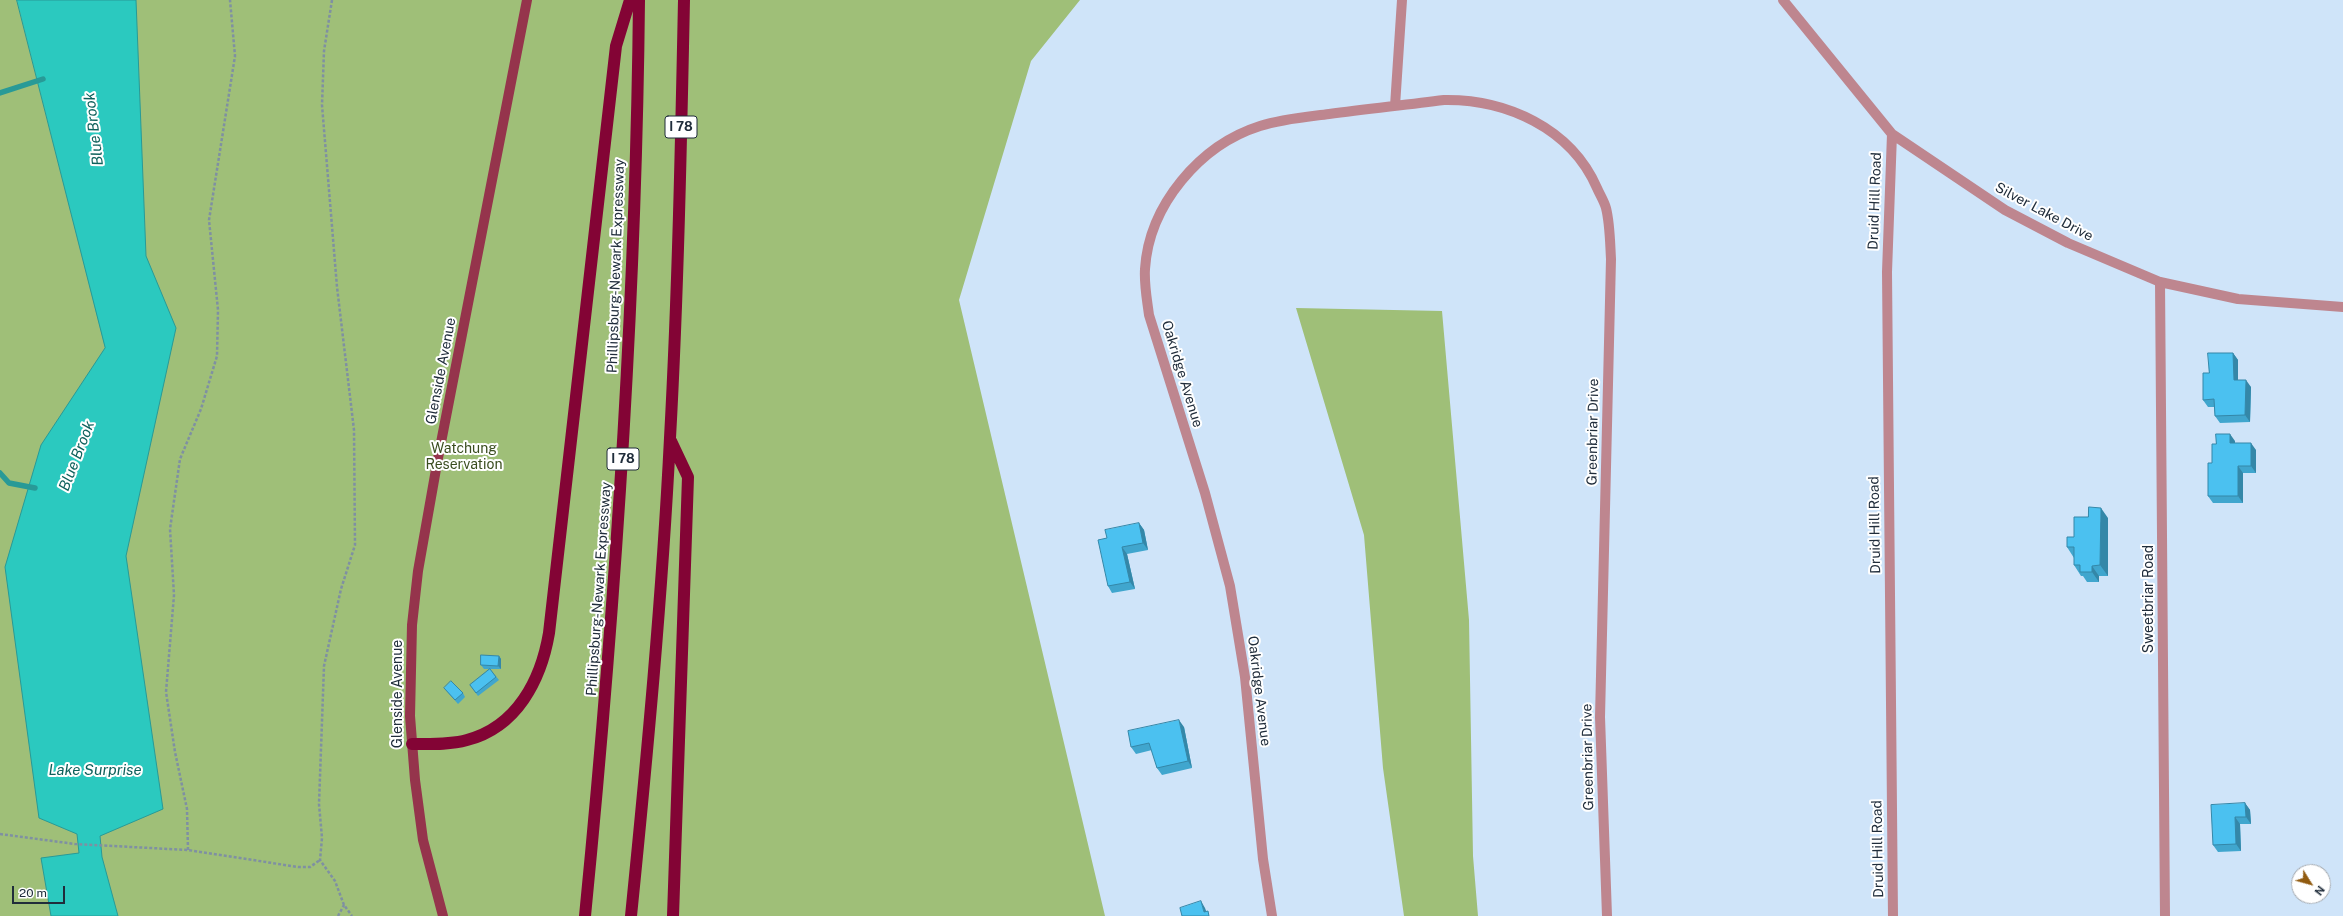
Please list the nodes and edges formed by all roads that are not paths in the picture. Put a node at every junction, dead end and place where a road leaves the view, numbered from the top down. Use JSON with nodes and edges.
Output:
{"nodes":[{"id":1,"x":527,"y":0,"type":"edge"},
{"id":2,"x":630,"y":0,"type":"edge"},
{"id":3,"x":639,"y":0,"type":"edge"},
{"id":4,"x":684,"y":0,"type":"edge"},
{"id":5,"x":1402,"y":0,"type":"edge"},
{"id":6,"x":1783,"y":0,"type":"edge"},
{"id":7,"x":1395,"y":106,"type":"junction"},
{"id":8,"x":1892,"y":134,"type":"junction"},
{"id":9,"x":2160,"y":282,"type":"junction"},
{"id":10,"x":2343,"y":307,"type":"edge"},
{"id":11,"x":670,"y":439,"type":"junction"},
{"id":12,"x":412,"y":744,"type":"junction"},
{"id":13,"x":443,"y":916,"type":"edge"},
{"id":14,"x":585,"y":916,"type":"edge"},
{"id":15,"x":631,"y":916,"type":"edge"},
{"id":16,"x":673,"y":916,"type":"edge"},
{"id":17,"x":1272,"y":916,"type":"edge"},
{"id":18,"x":1607,"y":916,"type":"edge"},
{"id":19,"x":1893,"y":916,"type":"edge"},
{"id":20,"x":2165,"y":916,"type":"edge"}],
"edges":[{"from":1,"to":12,"type":"main road","name":"Glenside Avenue"},
{"from":2,"to":12,"type":"highway"},
{"from":3,"to":14,"type":"highway","name":"Phillipsburg-Newark Expressway","number":"I 78"},
{"from":4,"to":11,"type":"highway","number":"I 78"},
{"from":5,"to":7,"type":"street"},
{"from":6,"to":8,"type":"street","name":"Silver Lake Drive"},
{"from":7,"to":17,"type":"street","name":"Oakridge Avenue"},
{"from":7,"to":18,"type":"street","name":"Greenbriar Drive"},
{"from":8,"to":9,"type":"street","name":"Silver Lake Drive"},
{"from":8,"to":19,"type":"street","name":"Druid Hill Road"},
{"from":9,"to":10,"type":"street","name":"Silver Lake Drive"},
{"from":9,"to":20,"type":"street","name":"Sweetbriar Road"},
{"from":11,"to":15,"type":"highway","number":"I 78"},
{"from":11,"to":16,"type":"highway"},
{"from":12,"to":13,"type":"main road","name":"Glenside Avenue"}]}
